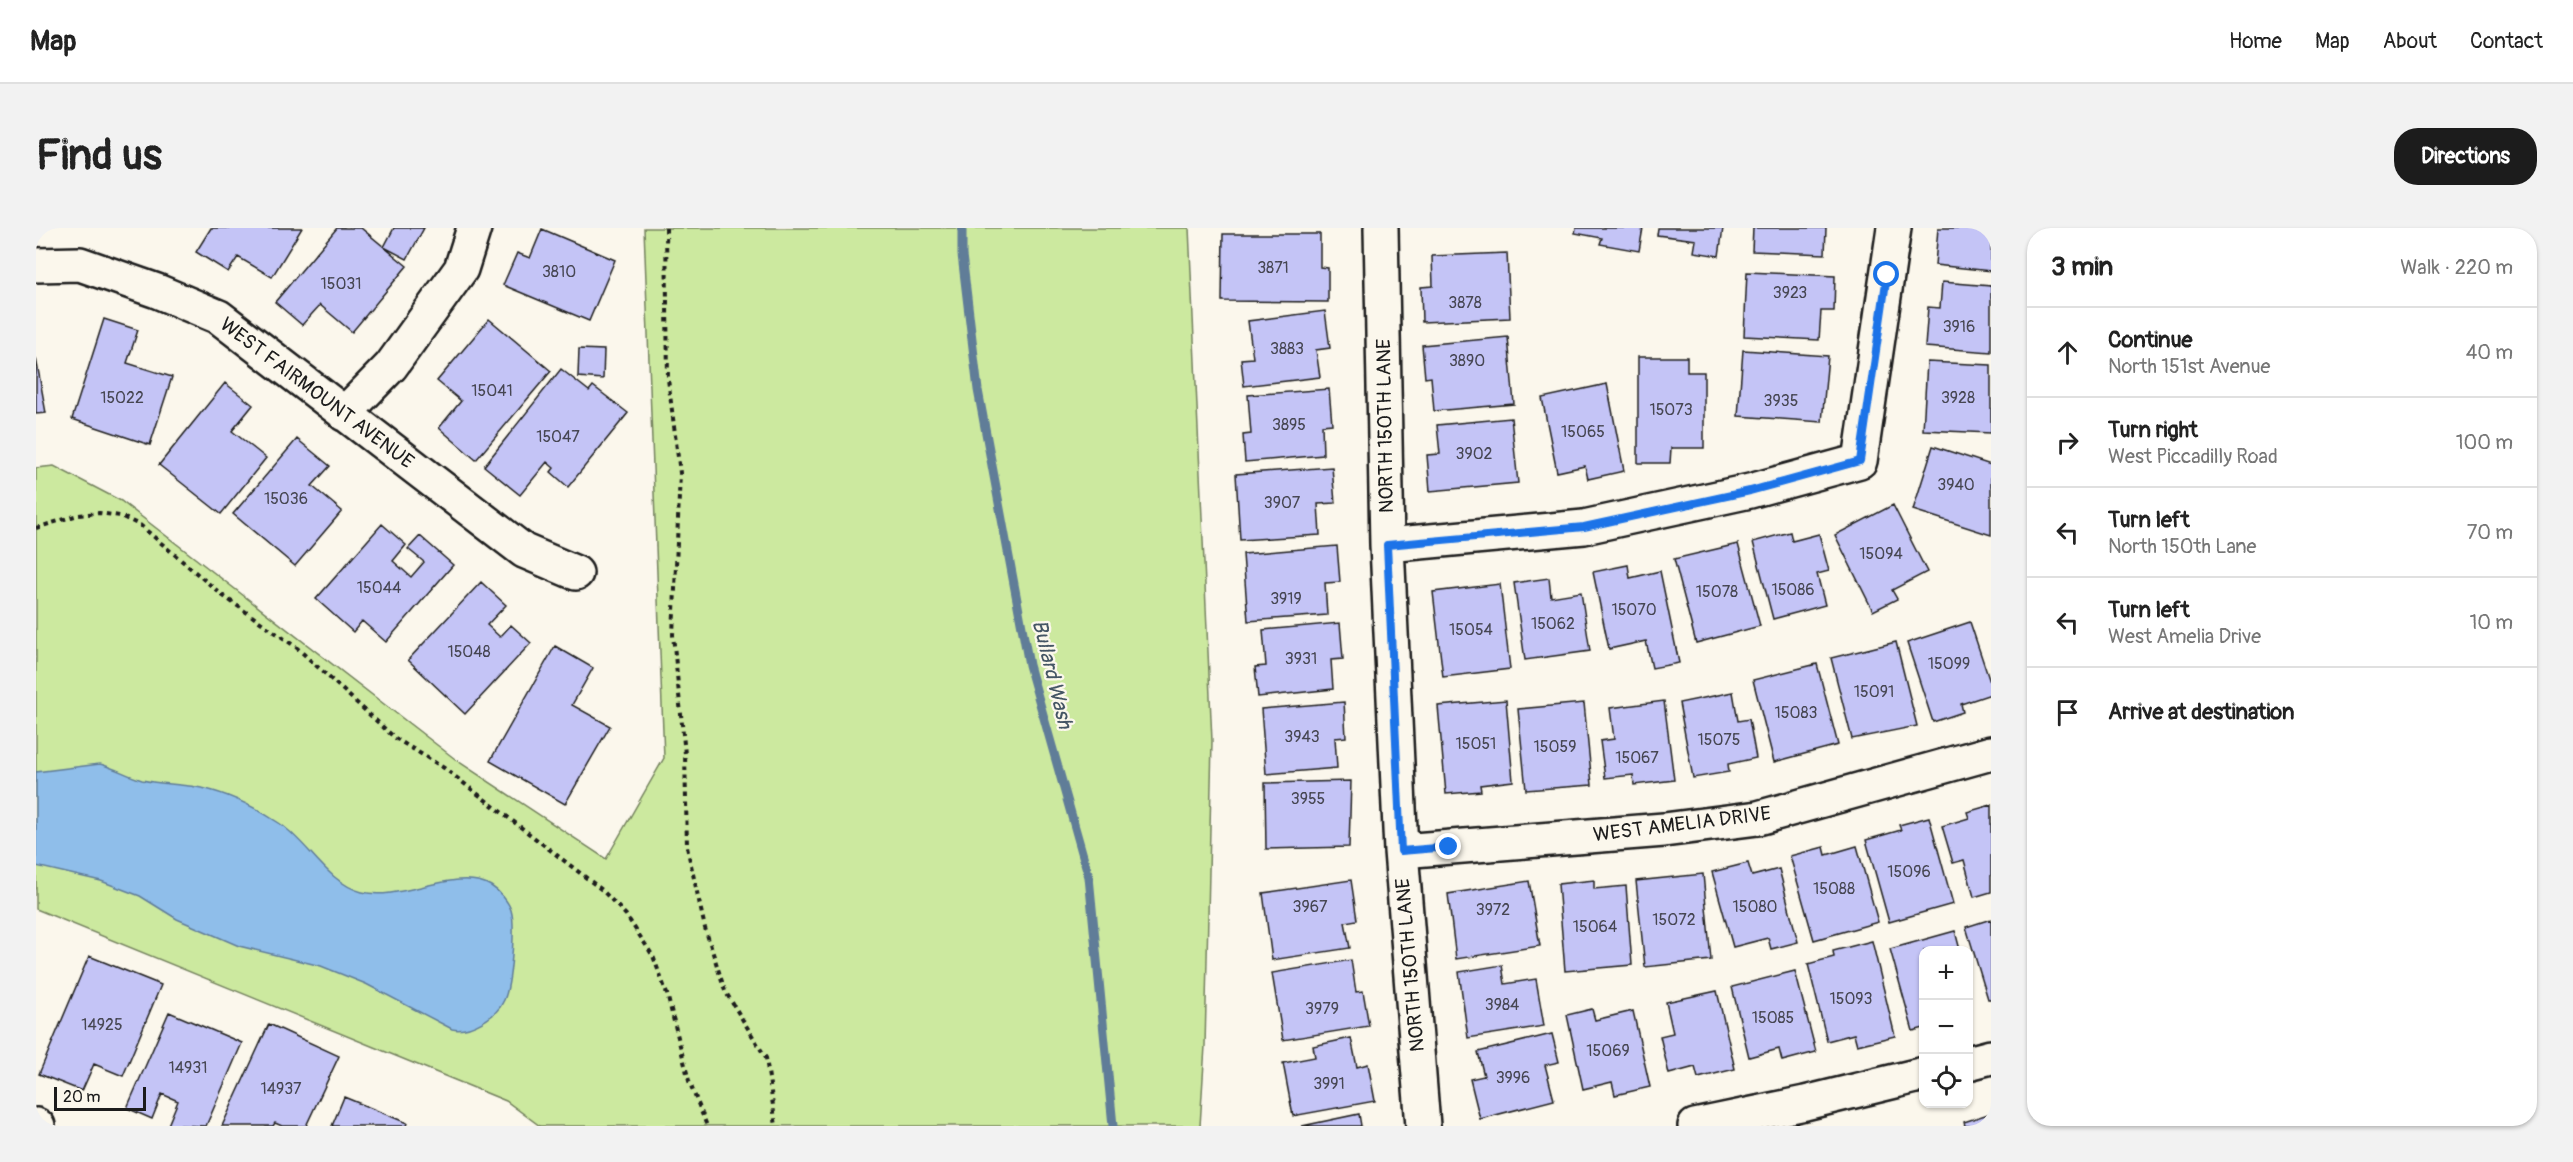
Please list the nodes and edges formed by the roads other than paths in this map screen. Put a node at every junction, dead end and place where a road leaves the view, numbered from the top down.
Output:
1 (474, 228) edge
2 (1380, 228) edge
3 (1894, 228) edge
4 (36, 265) edge
5 (344, 414) junction
6 (1387, 545) junction
7 (576, 573) dead end
8 (1991, 753) edge
9 (1401, 851) junction
10 (1991, 1057) edge
11 (1973, 1062) edge
12 (1919, 1075) edge
13 (1423, 1126) edge
14 (1695, 1126) edge

1 - 5 street
2 - 6 street, NORTH 150TH LANE
3 - 6 street
4 - 5 street, WEST FAIRMOUNT AVENUE
5 - 7 street, WEST FAIRMOUNT AVENUE
6 - 9 street, NORTH 150TH LANE
8 - 9 street, WEST AMELIA DRIVE
9 - 13 street, NORTH 150TH LANE
10 - 11 street
12 - 14 street

